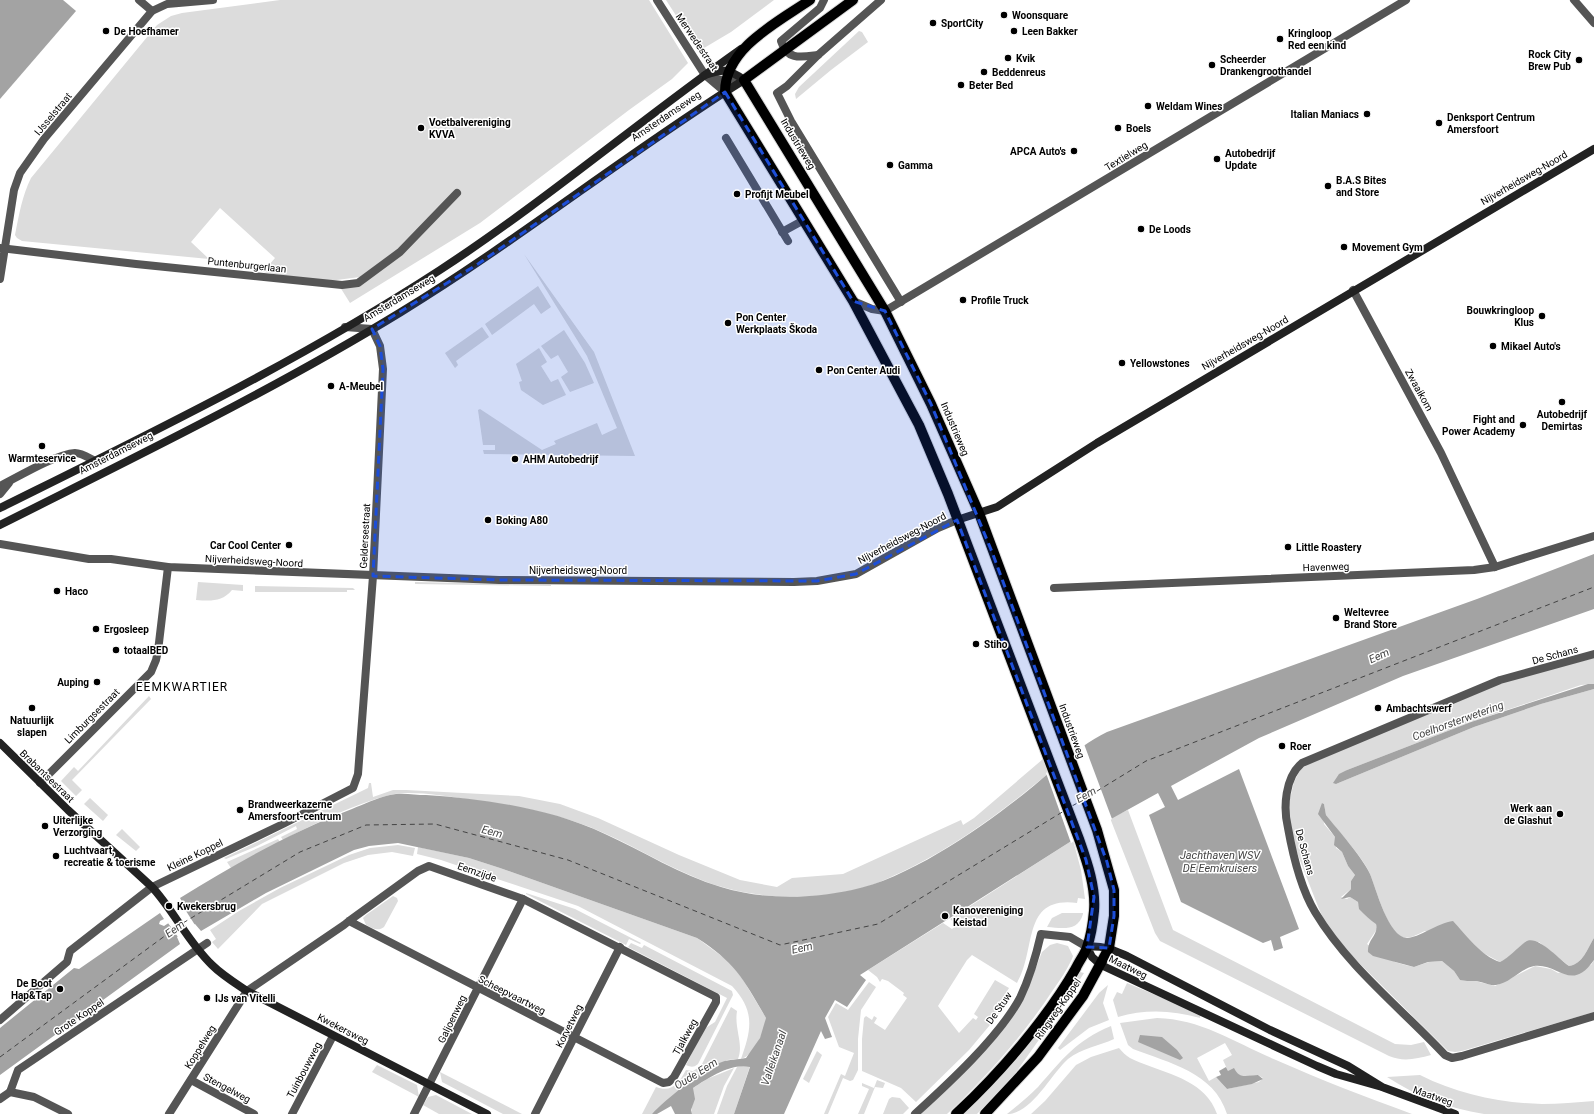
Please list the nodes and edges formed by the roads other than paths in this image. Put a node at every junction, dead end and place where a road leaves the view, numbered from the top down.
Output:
1 (139, 0) edge
2 (213, 0) edge
3 (657, 0) edge
4 (810, 0) edge
5 (824, 0) edge
6 (853, 0) edge
7 (880, 0) edge
8 (1406, 0) edge
9 (1574, 0) edge
10 (152, 11) junction
11 (1594, 23) edge
12 (745, 47) junction
13 (786, 51) junction
14 (818, 55) junction
15 (729, 70) junction
16 (705, 75) junction
17 (744, 80) junction
18 (725, 81) junction
19 (725, 92) junction
20 (726, 138) dead end
21 (1594, 149) edge
22 (457, 193) dead end
23 (804, 220) junction
24 (782, 232) junction
25 (788, 241) dead end
26 (2, 248) edge
27 (0, 279) edge
28 (1353, 290) junction
29 (853, 301) junction
30 (901, 302) junction
31 (885, 311) junction
32 (345, 327) junction
33 (372, 328) junction
34 (95, 461) junction
35 (12, 480) junction
36 (0, 486) edge
37 (0, 494) edge
38 (0, 508) edge
39 (979, 513) junction
40 (957, 520) junction
41 (0, 525) edge
42 (1594, 536) edge
43 (0, 544) edge
44 (1495, 566) junction
45 (168, 567) junction
46 (373, 576) junction
47 (1054, 588) dead end
48 (1594, 654) edge
49 (0, 743) edge
50 (358, 774) joint
51 (40, 783) junction
52 (1097, 830) joint
53 (152, 887) junction
54 (523, 899) junction
55 (349, 921) junction
56 (207, 943) dead end
57 (620, 947) junction
58 (1087, 947) junction
59 (197, 948) junction
60 (1109, 948) junction
61 (1101, 965) junction
62 (478, 989) junction
63 (247, 991) junction
64 (716, 997) joint
65 (1594, 1016) edge
66 (0, 1020) edge
67 (333, 1036) junction
68 (574, 1038) junction
69 (190, 1080) junction
70 (431, 1084) junction
71 (666, 1084) joint
72 (1382, 1087) junction
73 (10, 1092) junction
74 (0, 1099) edge
75 (68, 1114) edge
76 (170, 1114) edge
77 (254, 1114) edge
78 (292, 1114) edge
79 (414, 1114) edge
80 (487, 1114) edge
81 (535, 1114) edge
82 (915, 1114) edge
83 (956, 1114) edge
84 (985, 1114) edge
85 (1455, 1114) edge

1 - 10 street
2 - 10 street
3 - 16 street, Merwedestraat
4 - 12 main road, Amsterdamseweg
5 - 13 street
6 - 13 main road, Amsterdamseweg
7 - 14 street
8 - 30 street, Textielweg
9 - 11 street
10 - 26 street, IJsselstraat
12 - 15 main road
12 - 16 main road, Amsterdamseweg
13 - 14 street
13 - 17 main road, Amsterdamseweg
14 - 30 street, Industrieweg
15 - 16 main road
15 - 17 main road, Industrieweg
15 - 18 main road
16 - 18 street
16 - 19 street, Merwedestraat
16 - 32 main road, Amsterdamseweg
17 - 18 street
17 - 19 main road, Amsterdamseweg
17 - 31 main road, Industrieweg
18 - 19 main road
19 - 23 main road
19 - 33 main road, Amsterdamseweg
20 - 24 street
21 - 28 main road, Nijverheidsweg-Noord
22 - 26 street, Puntenburgerlaan
23 - 24 street
23 - 29 main road
24 - 25 street
26 - 27 street, IJsselstraat
28 - 39 main road, Nijverheidsweg-Noord
28 - 44 street, Zwaaikom
29 - 31 street
29 - 40 main road
30 - 31 street, Textielweg
31 - 39 main road, Industrieweg
32 - 33 street
32 - 34 main road, Amsterdamseweg
33 - 41 main road, Amsterdamseweg
33 - 46 street, Geldersestraat
34 - 35 street, Amsterdamseweg
34 - 38 main road, Amsterdamseweg
35 - 36 street, Amsterdamseweg
35 - 37 street, Amsterdamseweg
39 - 40 main road, Nijverheidsweg-Noord
39 - 52 main road, Industrieweg
40 - 46 street, Nijverheidsweg-Noord
40 - 58 main road, Ringweg-Koppel
42 - 44 street, Havenweg
43 - 45 street, Nijverheidsweg-Noord
44 - 47 street, Havenweg
45 - 46 street, Nijverheidsweg-Noord
45 - 51 street, Limburgsestraat
46 - 50 street, Geldersestraat
48 - 65 street, De Schans
49 - 51 main road, Brabantsestraat
50 - 53 street, Kleine Koppel
51 - 53 main road, Brabantsestraat
52 - 60 main road, Ringweg-Koppel
53 - 59 main road, Kwekersweg
53 - 66 street, Kleine Koppel
54 - 55 street, Eemzijde
54 - 57 street, Eemzijde
54 - 62 street, Galjoenweg
55 - 62 street, Scheepvaartweg
55 - 63 street, Eemzijde
56 - 59 street
57 - 64 street, Eemzijde
57 - 68 street, Korvetweg
58 - 60 main road, Maatweg
58 - 61 main road, Maatweg
58 - 82 street, De Stuw
58 - 83 main road, Ringweg-Koppel
59 - 63 main road, Kwekersweg
59 - 73 street, Grote Koppel
60 - 61 main road, Ringweg-Koppel
60 - 72 main road, Maatweg
61 - 72 main road, Maatweg
61 - 84 main road, Ringweg-Koppel
62 - 68 street, Scheepvaartweg
62 - 70 street, Galjoenweg
63 - 67 main road, Kwekersweg
63 - 69 street, Koppelweg
64 - 71 street, Tjalkweg
67 - 70 main road, Kwekersweg
67 - 78 street, Tuinbouwweg
68 - 71 street, Scheepvaartweg
68 - 81 street, Korvetweg
69 - 76 street, Koppelweg
69 - 77 street, Stengelweg
70 - 79 street, Galjoenweg
70 - 80 main road, Kwekersweg
72 - 85 main road, Maatweg
73 - 74 street
73 - 75 street

